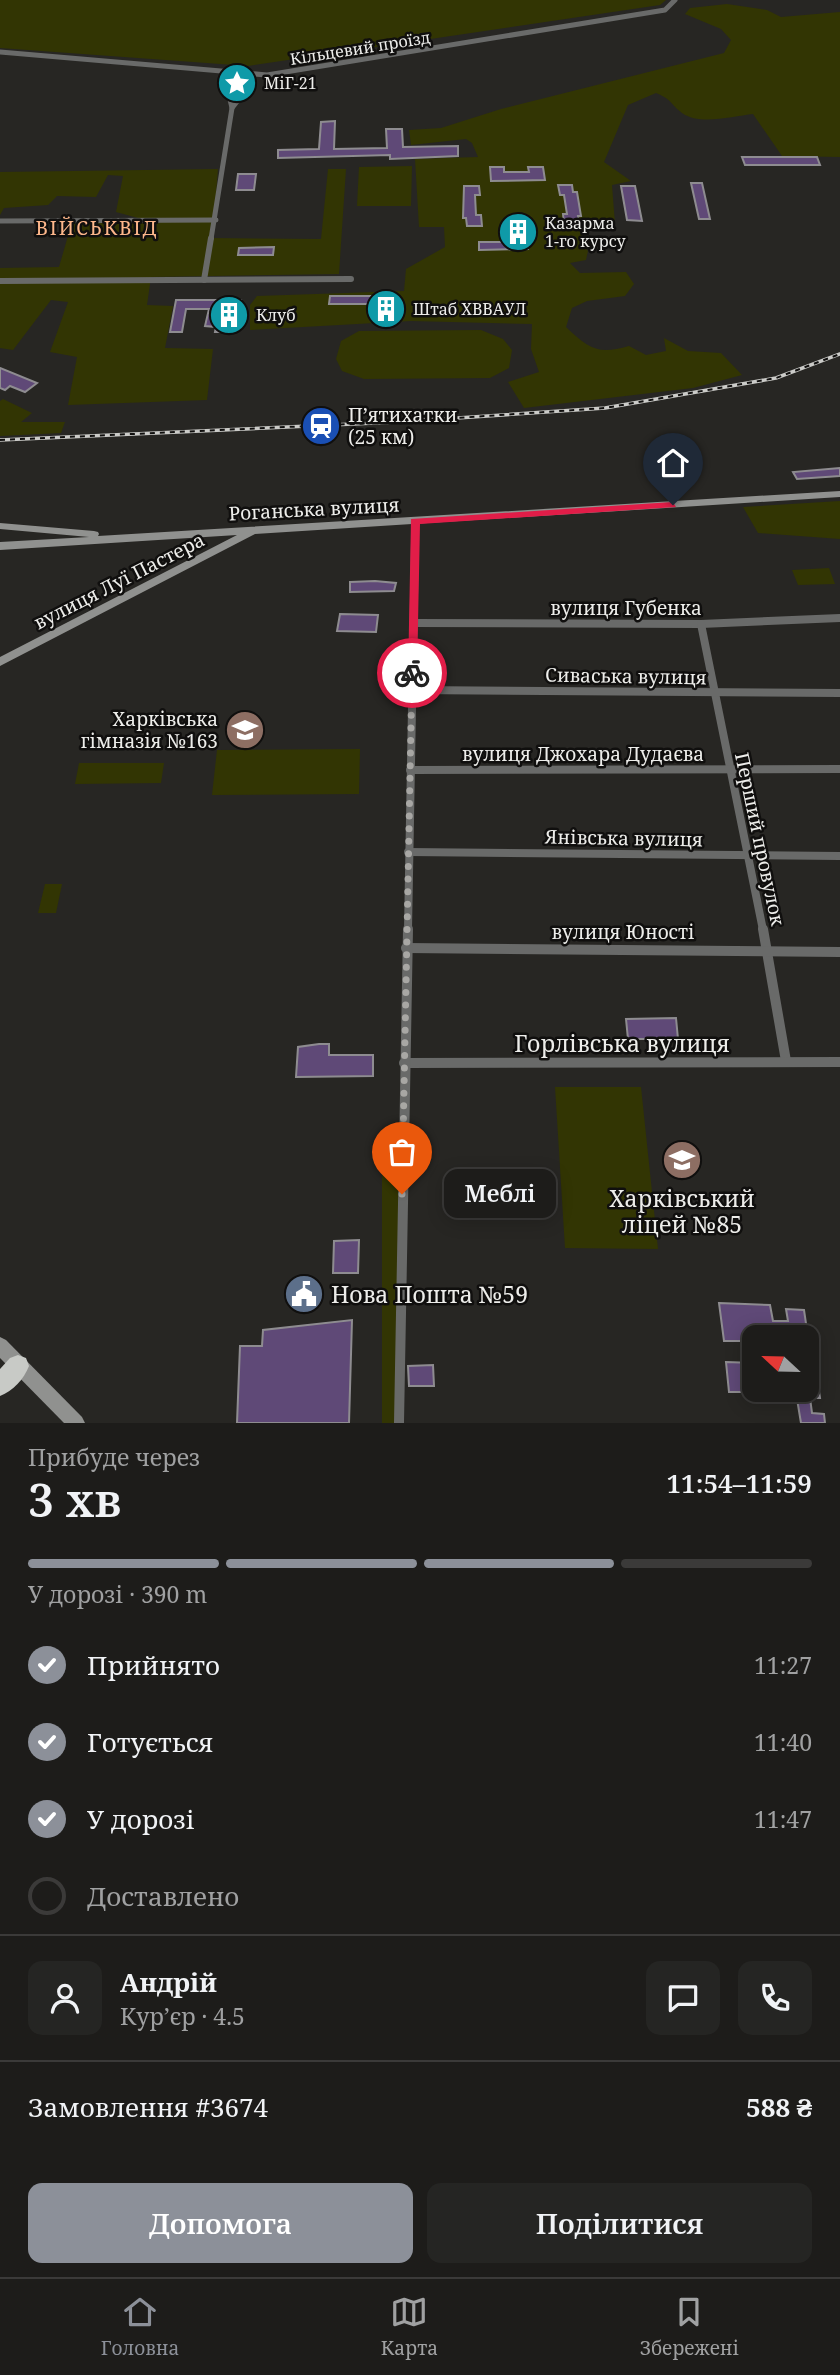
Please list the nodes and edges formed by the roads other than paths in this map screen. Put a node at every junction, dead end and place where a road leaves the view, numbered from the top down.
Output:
1 (675, 0) edge
2 (0, 52) edge
3 (230, 74) junction
4 (246, 76) junction
5 (232, 108) junction
6 (216, 220) junction
7 (0, 221) edge
8 (351, 279) dead end
9 (204, 280) junction
10 (0, 281) edge
11 (840, 494) edge
12 (415, 521) junction
13 (0, 526) edge
14 (254, 530) junction
15 (122, 538) junction
16 (0, 545) edge
17 (840, 618) edge
18 (413, 623) junction
19 (701, 624) junction
20 (0, 662) edge
21 (411, 690) junction
22 (714, 693) junction
23 (840, 693) edge
24 (729, 769) junction
25 (840, 769) edge
26 (410, 770) junction
27 (408, 852) junction
28 (840, 856) edge
29 (750, 857) junction
30 (406, 948) junction
31 (766, 950) junction
32 (840, 952) edge
33 (786, 1061) junction
34 (840, 1062) edge
35 (404, 1063) junction
36 (0, 1346) edge
37 (18, 1366) junction
38 (0, 1385) edge
39 (76, 1423) edge
40 (399, 1423) edge

1 - 4 street, Кільцевий проїзд
2 - 3 street, Кільцевий проїзд
3 - 4 street, Кільцевий проїзд
3 - 5 street
4 - 5 street
5 - 6 street
6 - 7 street
6 - 9 street
8 - 9 street
9 - 10 street
11 - 12 main road, Роганська вулиця
12 - 14 main road, Роганська вулиця
12 - 18 street
13 - 15 main road
14 - 15 main road, Роганська вулиця
14 - 20 main road, вулиця Луї Пастера
15 - 16 main road, Роганська вулиця
17 - 19 street, вулиця Губенка
18 - 19 street, вулиця Губенка
18 - 21 street
19 - 22 street, Перший провулок
21 - 22 street, Сиваська вулиця
21 - 26 street
22 - 23 street, Сиваська вулиця
22 - 24 street, Перший провулок
24 - 25 street, вулиця Джохара Дудаєва
24 - 26 street, вулиця Джохара Дудаєва
24 - 29 street, Перший провулок
26 - 27 street
27 - 29 street, Янівська вулиця
27 - 30 street
28 - 29 street, Янівська вулиця
29 - 31 street, Перший провулок
30 - 31 street, вулиця Юності
30 - 35 street
31 - 32 street, вулиця Юності
31 - 33 street, Перший провулок
33 - 34 street, Горлівська вулиця
33 - 35 street, Горлівська вулиця
35 - 40 street
36 - 37 main road
37 - 38 highway
37 - 39 main road

